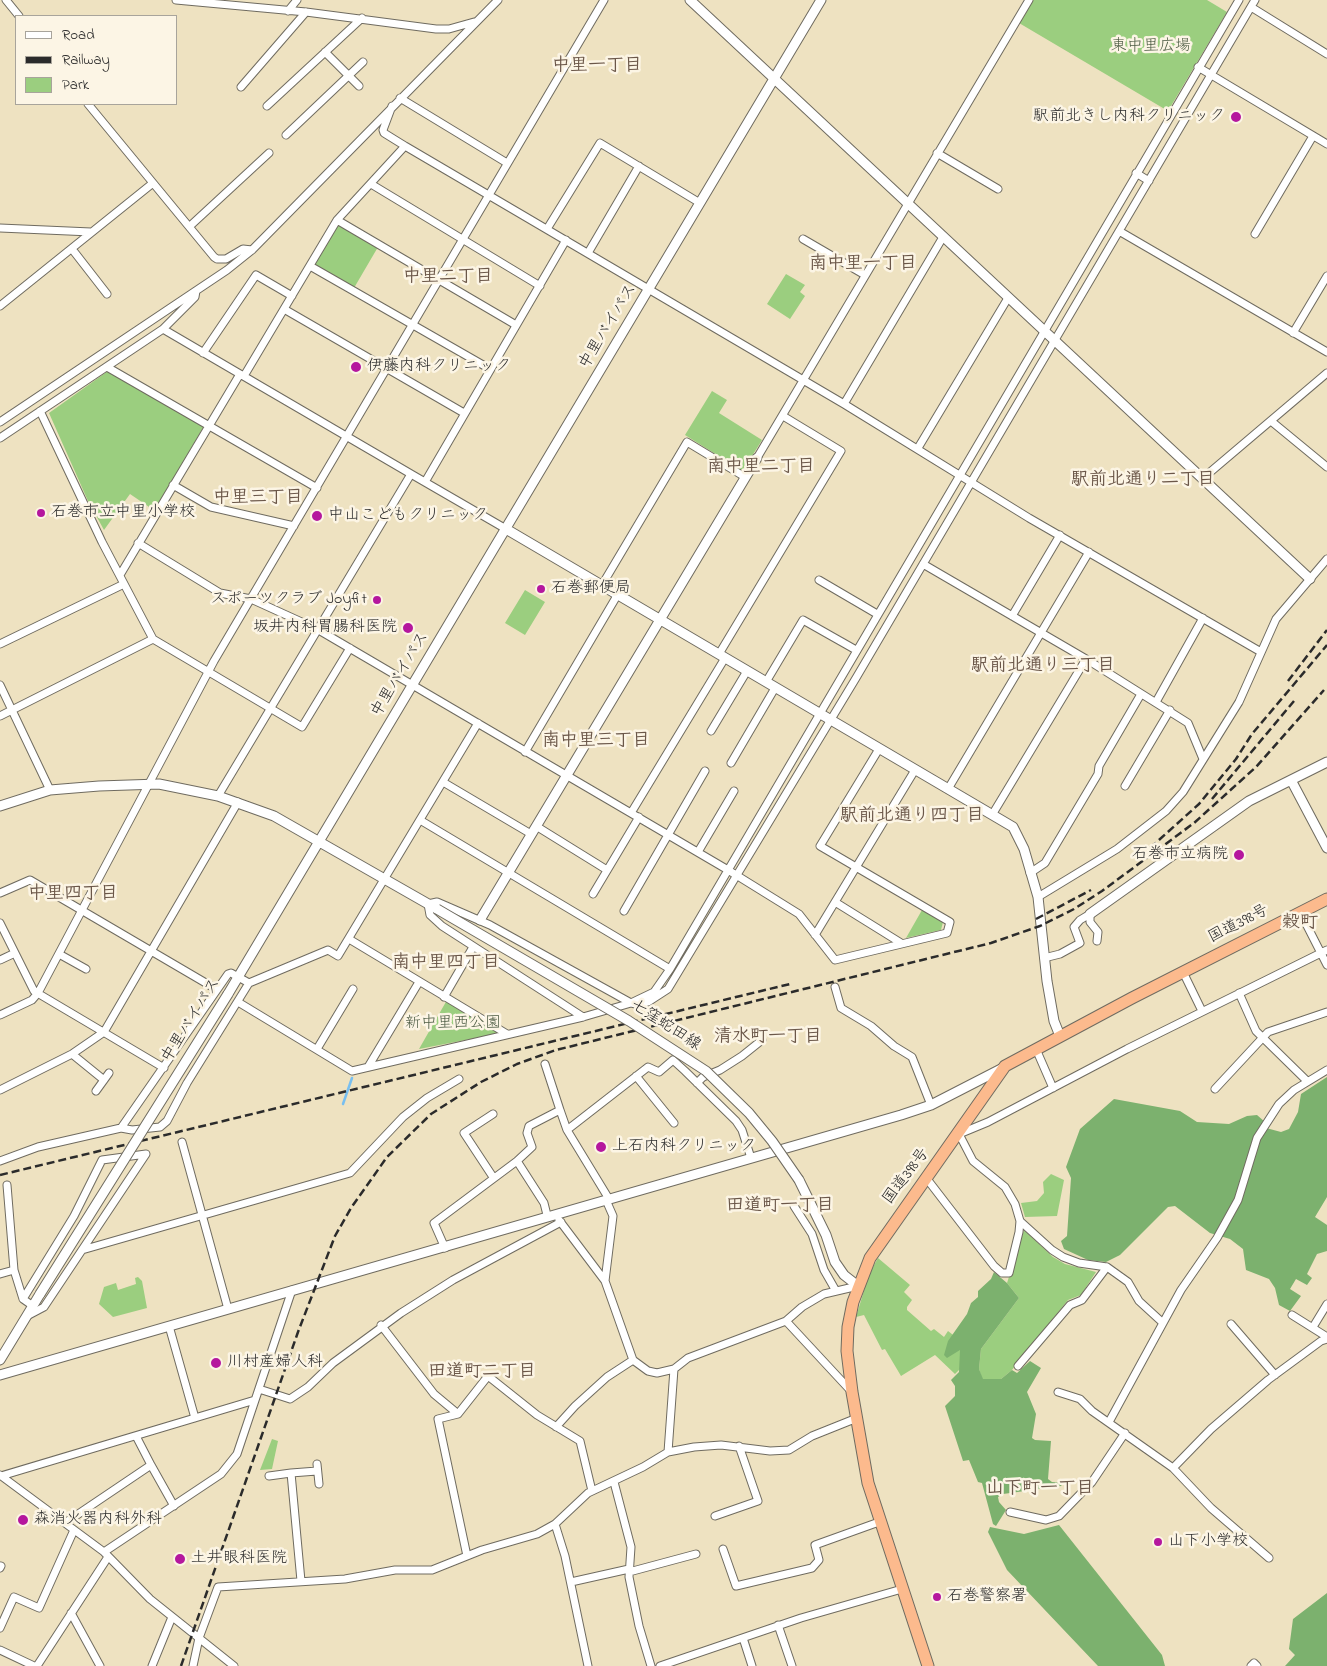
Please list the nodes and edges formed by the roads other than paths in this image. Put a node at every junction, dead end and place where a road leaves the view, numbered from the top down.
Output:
1 (6, 0) edge
2 (176, 0) edge
3 (297, 0) edge
4 (498, 0) edge
5 (604, 0) edge
6 (690, 0) edge
7 (821, 0) edge
8 (1029, 0) edge
9 (1239, 0) edge
10 (1255, 0) edge
11 (1251, 7) junction
12 (288, 11) junction
13 (306, 12) junction
14 (17, 15) edge
15 (362, 18) junction
16 (477, 21) junction
17 (325, 52) junction
18 (1327, 54) edge
19 (363, 62) dead end
20 (1198, 67) junction
21 (1211, 75) junction
22 (349, 76) junction
23 (774, 79) junction
24 (358, 86) dead end
25 (241, 87) dead end
26 (400, 98) junction
27 (89, 105) edge
28 (267, 106) dead end
29 (392, 106) junction
30 (286, 136) dead end
31 (1313, 136) junction
32 (1327, 144) edge
33 (405, 146) junction
34 (269, 153) dead end
35 (936, 153) junction
36 (507, 162) junction
37 (639, 166) junction
38 (1136, 173) junction
39 (1149, 181) junction
40 (153, 183) junction
41 (371, 184) junction
42 (998, 189) dead end
43 (488, 195) junction
44 (700, 203) junction
45 (907, 203) junction
46 (337, 220) junction
47 (190, 226) junction
48 (0, 228) edge
49 (547, 229) junction
50 (1119, 231) junction
51 (91, 232) junction
52 (1255, 234) dead end
53 (943, 237) junction
54 (463, 239) junction
55 (803, 239) dead end
56 (566, 240) junction
57 (72, 249) junction
58 (252, 250) junction
59 (588, 253) junction
60 (310, 266) junction
61 (865, 275) junction
62 (1327, 276) edge
63 (439, 281) junction
64 (540, 286) junction
65 (649, 289) junction
66 (196, 290) junction
67 (108, 294) dead end
68 (292, 296) junction
69 (1008, 298) junction
70 (0, 306) edge
71 (284, 309) junction
72 (413, 324) junction
73 (516, 326) junction
74 (163, 329) junction
75 (1043, 330) junction
76 (1293, 333) junction
77 (1054, 341) junction
78 (1327, 352) edge
79 (204, 353) junction
80 (107, 367) junction
81 (387, 369) junction
82 (490, 369) junction
83 (1327, 373) edge
84 (242, 375) junction
85 (802, 379) junction
86 (844, 404) junction
87 (40, 411) junction
88 (464, 413) junction
89 (783, 416) junction
90 (1271, 421) junction
91 (0, 422) edge
92 (208, 426) junction
93 (348, 437) junction
94 (0, 438) edge
95 (918, 448) junction
96 (757, 458) joint
97 (1327, 467) edge
98 (411, 474) junction
99 (960, 474) junction
100 (745, 478) junction
101 (1202, 479) junction
102 (425, 482) junction
103 (972, 482) junction
104 (173, 485) junction
105 (317, 488) junction
106 (294, 526) junction
107 (506, 529) junction
108 (1060, 534) junction
109 (138, 543) junction
110 (1089, 552) junction
111 (1327, 558) edge
112 (923, 564) junction
113 (120, 575) junction
114 (1310, 579) junction
115 (819, 580) dead end
116 (124, 584) junction
117 (602, 585) junction
118 (618, 594) junction
119 (251, 598) junction
120 (877, 614) junction
121 (1012, 616) junction
122 (1203, 618) junction
123 (660, 620) junction
124 (317, 629) junction
125 (1041, 633) junction
126 (153, 639) junction
127 (0, 644) edge
128 (350, 648) junction
129 (856, 650) junction
130 (1261, 652) junction
131 (722, 656) junction
132 (1086, 659) junction
133 (747, 671) junction
134 (208, 672) junction
135 (766, 682) junction
136 (0, 685) edge
137 (413, 685) junction
138 (775, 688) junction
139 (1141, 694) junction
140 (1156, 702) junction
141 (270, 709) junction
142 (12, 710) junction
143 (1170, 710) junction
144 (820, 714) junction
145 (0, 716) edge
146 (830, 720) junction
147 (478, 723) junction
148 (711, 731) dead end
149 (879, 748) junction
150 (525, 752) junction
151 (1203, 759) junction
152 (1327, 762) edge
153 (732, 763) dead end
154 (915, 770) junction
155 (705, 771) dead end
156 (567, 775) junction
157 (1291, 780) junction
158 (443, 782) junction
159 (149, 784) junction
160 (1125, 786) dead end
161 (948, 789) junction
162 (50, 790) junction
163 (734, 791) dead end
164 (218, 796) junction
165 (238, 802) junction
166 (0, 806) edge
167 (631, 813) junction
168 (992, 815) junction
169 (639, 817) junction
170 (420, 820) junction
171 (533, 830) junction
172 (669, 835) junction
173 (319, 842) junction
174 (1327, 848) edge
175 (698, 852) junction
176 (857, 867) junction
177 (607, 870) junction
178 (728, 870) junction
179 (508, 873) junction
180 (1030, 873) junction
181 (738, 875) junction
182 (385, 879) junction
183 (0, 893) edge
184 (593, 894) dead end
185 (1038, 897) junction
186 (1327, 899) edge
187 (835, 902) junction
188 (428, 904) junction
189 (82, 910) junction
190 (624, 912) dead end
191 (1300, 912) junction
192 (1090, 914) junction
193 (480, 920) junction
194 (0, 923) edge
195 (815, 935) junction
196 (349, 939) junction
197 (1098, 941) dead end
198 (902, 943) junction
199 (473, 947) junction
200 (151, 952) junction
201 (1324, 952) edge
202 (15, 953) junction
203 (59, 954) junction
204 (1044, 958) junction
205 (0, 960) edge
206 (1327, 965) edge
207 (86, 969) dead end
208 (670, 969) junction
209 (1183, 972) junction
210 (238, 977) junction
211 (419, 982) junction
212 (249, 984) junction
213 (835, 987) dead end
214 (216, 989) junction
215 (353, 989) dead end
216 (1239, 993) junction
217 (38, 994) junction
218 (444, 996) junction
219 (238, 1002) junction
220 (631, 1003) junction
221 (1202, 1011) junction
222 (1327, 1012) edge
223 (0, 1015) edge
224 (582, 1017) junction
225 (104, 1032) junction
226 (507, 1034) junction
227 (1060, 1036) junction
228 (1262, 1038) junction
229 (762, 1040) dead end
230 (317, 1049) junction
231 (1036, 1049) junction
232 (72, 1054) junction
233 (545, 1064) dead end
234 (1005, 1066) junction
235 (368, 1067) junction
236 (164, 1068) junction
237 (1327, 1070) edge
238 (110, 1074) dead end
239 (636, 1076) junction
240 (459, 1079) dead end
241 (104, 1080) junction
242 (1307, 1081) junction
243 (698, 1083) junction
244 (974, 1084) junction
245 (1053, 1088) junction
246 (1216, 1089) dead end
247 (0, 1090) edge
248 (96, 1091) dead end
249 (981, 1102) junction
250 (931, 1105) junction
251 (560, 1110) junction
252 (493, 1114) dead end
253 (674, 1123) dead end
254 (120, 1128) junction
255 (567, 1130) junction
256 (959, 1134) junction
257 (182, 1142) dead end
258 (751, 1158) junction
259 (0, 1161) edge
260 (517, 1161) junction
261 (492, 1178) junction
262 (927, 1179) junction
263 (7, 1185) dead end
264 (608, 1199) junction
265 (794, 1206) dead end
266 (551, 1214) junction
267 (202, 1215) junction
268 (1020, 1221) junction
269 (561, 1222) junction
270 (445, 1248) junction
271 (82, 1250) junction
272 (1107, 1267) junction
273 (14, 1270) junction
274 (0, 1274) edge
275 (605, 1281) junction
276 (858, 1286) junction
277 (292, 1290) junction
278 (836, 1290) junction
279 (23, 1299) junction
280 (1327, 1304) edge
281 (33, 1306) junction
282 (228, 1309) junction
283 (1292, 1315) dead end
284 (26, 1317) junction
285 (786, 1321) junction
286 (1163, 1324) junction
287 (1231, 1324) dead end
288 (169, 1326) junction
289 (381, 1326) junction
290 (1313, 1327) junction
291 (1327, 1338) edge
292 (0, 1360) edge
293 (633, 1360) junction
294 (1018, 1366) dead end
295 (674, 1369) junction
296 (0, 1375) edge
297 (1275, 1375) junction
298 (259, 1388) junction
299 (852, 1392) junction
300 (1058, 1392) dead end
301 (255, 1400) junction
302 (458, 1414) junction
303 (195, 1418) junction
304 (857, 1418) junction
305 (1109, 1422) junction
306 (556, 1427) junction
307 (1125, 1432) junction
308 (136, 1436) junction
309 (738, 1446) junction
310 (668, 1452) junction
311 (151, 1465) junction
312 (1173, 1468) junction
313 (291, 1473) junction
314 (0, 1476) edge
315 (269, 1476) dead end
316 (614, 1482) junction
317 (318, 1484) dead end
318 (592, 1491) junction
319 (174, 1506) junction
320 (1010, 1512) dead end
321 (715, 1516) dead end
322 (879, 1522) junction
323 (65, 1523) junction
324 (555, 1524) junction
325 (74, 1530) junction
326 (723, 1549) dead end
327 (696, 1554) dead end
328 (106, 1555) junction
329 (467, 1556) junction
330 (1269, 1558) dead end
331 (629, 1570) junction
332 (301, 1581) junction
333 (571, 1582) junction
334 (902, 1589) junction
335 (71, 1613) junction
336 (172, 1617) junction
337 (778, 1625) junction
338 (0, 1628) edge
339 (199, 1638) junction
340 (743, 1638) junction
341 (0, 1650) edge
342 (35, 1666) edge
343 (100, 1666) edge
344 (152, 1666) edge
345 (194, 1666) edge
346 (234, 1666) edge
347 (588, 1666) edge
348 (651, 1666) edge
349 (660, 1666) edge
350 (752, 1666) edge
351 (792, 1666) edge
352 (928, 1666) edge
353 (1251, 1666) edge
354 (1257, 1666) edge

1 - 14 street
2 - 12 street
3 - 12 street
4 - 16 street
5 - 36 street
6 - 23 street
7 - 23 street, 中里バイパス
8 - 35 street
9 - 20 street
10 - 11 street
11 - 18 street
11 - 21 street
12 - 13 street
13 - 15 street
13 - 25 street
15 - 16 street
15 - 17 street
16 - 26 street
17 - 22 street
17 - 28 street
19 - 22 street
20 - 21 street
20 - 38 street
21 - 31 street
21 - 39 street
22 - 24 street
22 - 30 street
23 - 44 street, 中里バイパス
23 - 45 street
26 - 29 street
26 - 36 street
27 - 40 street
29 - 33 street
29 - 58 street
31 - 32 street
31 - 52 street
33 - 41 street
33 - 43 street
34 - 47 street
35 - 42 street
35 - 45 street
36 - 43 street
37 - 44 street
37 - 49 street
37 - 59 street
38 - 39 street
38 - 75 street
39 - 50 street
40 - 47 street
40 - 51 street
41 - 46 street
41 - 54 street
43 - 49 street
43 - 54 street
44 - 65 street, 中里バイパス
45 - 53 street
45 - 61 street
46 - 60 street
46 - 63 street
47 - 58 street
48 - 51 street
49 - 56 street
50 - 76 street
50 - 77 street
51 - 57 street
53 - 69 street
53 - 86 street
54 - 63 street
54 - 64 street
55 - 61 street
56 - 59 street
56 - 64 street
57 - 67 street
57 - 70 street
58 - 66 street
59 - 65 street
60 - 68 street
60 - 72 street
61 - 85 street
62 - 76 street
63 - 72 street
63 - 73 street
64 - 73 street
65 - 85 street
65 - 107 street, 中里バイパス
66 - 74 street
66 - 91 street
68 - 71 street
68 - 79 street
69 - 75 street
69 - 95 street
71 - 81 street
71 - 84 street
72 - 81 street
72 - 82 street
73 - 82 street
74 - 79 street
74 - 80 street
75 - 77 street
75 - 99 street
76 - 78 street
77 - 101 street
77 - 103 street
79 - 84 street
80 - 87 street
80 - 92 street
81 - 88 street
81 - 93 street
82 - 88 street
83 - 90 street
84 - 92 street
84 - 93 street
85 - 86 street
85 - 89 street
86 - 95 street
87 - 94 street
87 - 113 street
88 - 102 street
89 - 96 street
89 - 131 street
90 - 97 street
90 - 101 street
92 - 104 street
92 - 105 street
93 - 98 street
93 - 105 street
95 - 99 street
96 - 100 street
98 - 102 street
98 - 124 street
99 - 103 street
99 - 120 street
100 - 117 street
100 - 123 street
101 - 114 street
102 - 107 street
103 - 108 street
103 - 112 street
104 - 106 street
104 - 109 street
105 - 106 street
106 - 119 street
107 - 117 street
107 - 137 street, 中里バイパス
108 - 110 street
108 - 121 street
109 - 113 street
109 - 119 street
110 - 122 street
110 - 125 street
111 - 114 street
112 - 121 street
112 - 146 street
113 - 116 street
114 - 130 street
115 - 120 street
116 - 126 street
116 - 127 street
117 - 118 street
118 - 123 street
118 - 150 street
119 - 124 street
119 - 134 street
120 - 129 street
121 - 125 street
122 - 130 street
122 - 140 street
123 - 131 street
123 - 156 street
124 - 128 street
124 - 141 street
125 - 132 street
125 - 161 street
126 - 134 street
126 - 142 street
128 - 137 street
128 - 141 street
129 - 135 street
129 - 144 street
130 - 151 street
131 - 133 street
131 - 167 street
132 - 139 street
132 - 168 street
133 - 135 street
133 - 148 street
134 - 141 street
134 - 159 street
135 - 138 street
136 - 142 street
137 - 147 street
137 - 173 street, 中里バイパス
138 - 144 street
138 - 153 street
139 - 140 street
139 - 180 street
140 - 143 street
141 - 164 street
142 - 145 street
142 - 162 street
143 - 151 street
143 - 160 street
144 - 146 street
144 - 178 street
146 - 149 street
146 - 181 street
147 - 150 street
147 - 158 street
149 - 154 street
149 - 176 street
150 - 156 street
151 - 185 street
152 - 157 street
154 - 161 street
154 - 176 street
155 - 172 street
156 - 167 street
156 - 171 street
157 - 174 street
157 - 192 street
158 - 170 street
158 - 171 street
159 - 162 street, 七窪蛇田線
159 - 164 street, 七窪蛇田線
159 - 189 street
161 - 168 street
162 - 166 street, 七窪蛇田線
163 - 175 street
164 - 165 street, 七窪蛇田線
165 - 173 street, 七窪蛇田線
165 - 200 street
167 - 169 street
168 - 180 street
169 - 172 street
169 - 177 street
170 - 179 street
170 - 182 street
171 - 177 street
171 - 179 street
172 - 175 street
172 - 190 street
173 - 182 street, 七窪蛇田線
173 - 210 street, 中里バイパス
175 - 178 street
176 - 187 street
176 - 198 street
177 - 184 street
178 - 181 street
178 - 208 street
179 - 193 street
179 - 208 street
180 - 185 street
181 - 195 street
181 - 220 street
182 - 188 street, 七窪蛇田線
182 - 196 street
183 - 189 street
185 - 204 street
186 - 191 highway, 国道398号
187 - 195 street
187 - 198 street
188 - 193 street
188 - 199 street
188 - 276 street, 七窪蛇田線, bridge
189 - 200 street
189 - 203 street
191 - 201 street
191 - 209 highway, 国道398号
192 - 197 street
192 - 204 street
193 - 220 street
194 - 202 street
195 - 198 street
196 - 211 street
196 - 212 street
199 - 218 street
199 - 224 street
200 - 214 street
200 - 225 street
201 - 206 street
201 - 216 street
202 - 205 street
202 - 217 street
203 - 207 street
203 - 217 street
204 - 227 street
208 - 220 street
209 - 221 street
209 - 227 highway, 国道398号
210 - 212 street
210 - 214 street
210 - 281 street, 中里バイパス, bridge
211 - 218 street
211 - 235 street
212 - 219 street
213 - 250 street
214 - 236 street
215 - 230 street
216 - 221 street
216 - 228 street
217 - 223 street
217 - 225 street
218 - 226 street
219 - 230 street
219 - 254 street
220 - 224 street
221 - 245 street
222 - 228 street
224 - 226 street
225 - 232 street
225 - 236 street
226 - 235 street
227 - 231 highway, 国道398号
228 - 242 street
228 - 246 street
229 - 243 street
230 - 235 street
231 - 234 highway, 国道398号
231 - 245 street
232 - 241 street
232 - 247 street
233 - 251 street
234 - 244 street
234 - 249 highway, 国道398号
236 - 254 street
237 - 242 street
238 - 241 street
239 - 243 street
239 - 253 street
239 - 255 street
240 - 267 street
241 - 248 street
242 - 286 street
243 - 258 street
244 - 249 street
244 - 250 street
245 - 256 street
249 - 256 highway, 国道398号
250 - 258 street
251 - 255 street
251 - 260 street
252 - 261 street
254 - 259 street
255 - 264 street
256 - 262 highway, 国道398号
256 - 268 street
257 - 267 street
258 - 264 street
260 - 261 street
260 - 266 street
261 - 270 street
262 - 268 street
262 - 276 highway, 国道398号
263 - 273 street
264 - 266 street
264 - 275 street
265 - 278 street
266 - 269 street
266 - 270 street
267 - 271 street
267 - 282 street
268 - 272 street
269 - 275 street
269 - 289 street
270 - 277 street
271 - 279 street
271 - 284 street
272 - 286 street
272 - 294 street
273 - 274 street
273 - 279 street
275 - 293 street
276 - 278 street
276 - 299 highway, 国道398号
277 - 282 street
277 - 298 street
278 - 285 street
279 - 281 street
280 - 290 street
281 - 284 street, 中里バイパス
282 - 288 street
283 - 290 street
284 - 292 street, 中里バイパス
285 - 295 street
285 - 299 street
286 - 305 street
287 - 297 street
288 - 296 street
288 - 303 street
289 - 298 street
289 - 302 street
290 - 291 street
291 - 297 street
293 - 295 street
293 - 306 street
295 - 310 street
297 - 312 street
298 - 301 street
299 - 304 highway, 国道398号
300 - 305 street
301 - 303 street
301 - 319 street
302 - 306 street
302 - 329 street
303 - 308 street
304 - 309 street
304 - 322 highway, 国道398号
305 - 307 street
306 - 318 street
307 - 312 street
307 - 320 street
308 - 311 street
308 - 314 street
309 - 310 street
309 - 321 street
310 - 316 street
311 - 319 street
311 - 323 street
312 - 330 street
313 - 315 street
313 - 317 street
313 - 332 street
314 - 323 street
316 - 318 street
316 - 331 street
318 - 324 street
319 - 328 street
322 - 326 street
322 - 334 highway, 国道398号
323 - 325 street
324 - 329 street
324 - 333 street
325 - 328 street
325 - 338 street
327 - 331 street
328 - 335 street
328 - 336 street
329 - 332 street
331 - 333 street
331 - 348 street
332 - 339 street
333 - 347 street
334 - 337 street
334 - 352 highway, 国道398号
335 - 342 street
335 - 343 street
336 - 339 street
336 - 344 street
337 - 340 street
337 - 351 street
339 - 345 street
339 - 346 street
340 - 349 street
340 - 350 street
341 - 342 street
353 - 354 street

